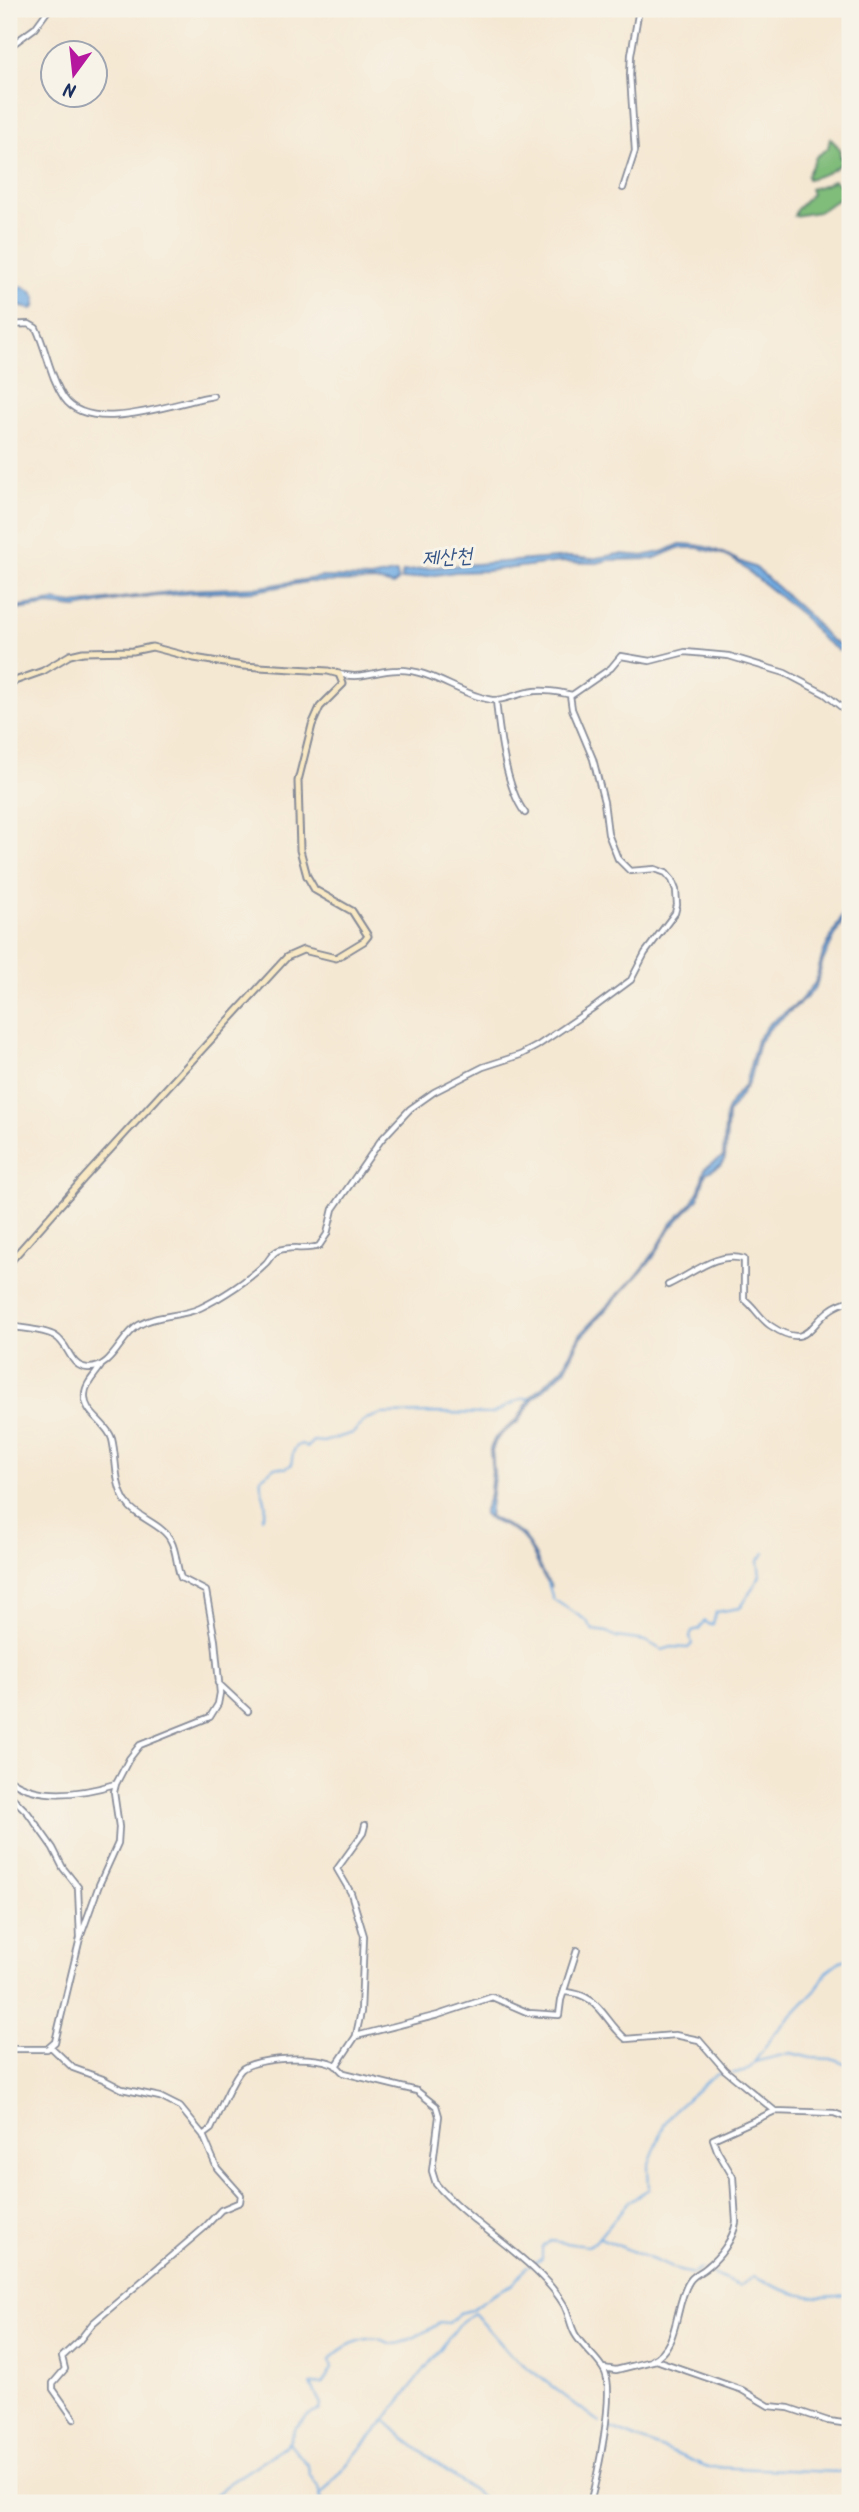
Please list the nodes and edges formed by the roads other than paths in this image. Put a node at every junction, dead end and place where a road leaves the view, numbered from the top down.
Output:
1 (49, 9) edge
2 (639, 9) edge
3 (9, 47) edge
4 (623, 188) dead end
5 (9, 325) edge
6 (214, 396) dead end
7 (339, 674) junction
8 (9, 683) edge
9 (570, 695) junction
10 (496, 700) junction
11 (850, 713) edge
12 (526, 813) dead end
13 (9, 1263) edge
14 (668, 1285) dead end
15 (850, 1301) edge
16 (9, 1326) edge
17 (102, 1365) junction
18 (217, 1682) junction
19 (248, 1711) dead end
20 (9, 1779) edge
21 (116, 1784) junction
22 (9, 1794) edge
23 (365, 1825) dead end
24 (80, 1938) junction
25 (577, 1950) dead end
26 (565, 1992) junction
27 (356, 2036) junction
28 (51, 2047) junction
29 (9, 2049) edge
30 (336, 2066) junction
31 (775, 2111) junction
32 (850, 2119) edge
33 (203, 2135) junction
34 (652, 2360) junction
35 (602, 2368) junction
36 (617, 2370) junction
37 (607, 2385) junction
38 (74, 2419) dead end
39 (850, 2424) edge
40 (590, 2503) edge

1 - 3 street
2 - 4 street
5 - 6 street
7 - 8 street
7 - 10 street
7 - 13 street
9 - 10 street
9 - 11 street
9 - 17 street
10 - 12 street
14 - 15 street
16 - 17 street
17 - 18 street
18 - 19 street
18 - 21 street
20 - 21 street
21 - 24 street
22 - 24 street
23 - 27 street
24 - 28 street
25 - 26 street
26 - 27 street
26 - 31 street
27 - 30 street
28 - 29 street
28 - 33 street
30 - 33 street
30 - 35 street
31 - 32 street
31 - 34 street
33 - 38 street
34 - 36 street
34 - 39 street
35 - 36 street
35 - 37 street
36 - 37 street
37 - 40 street

